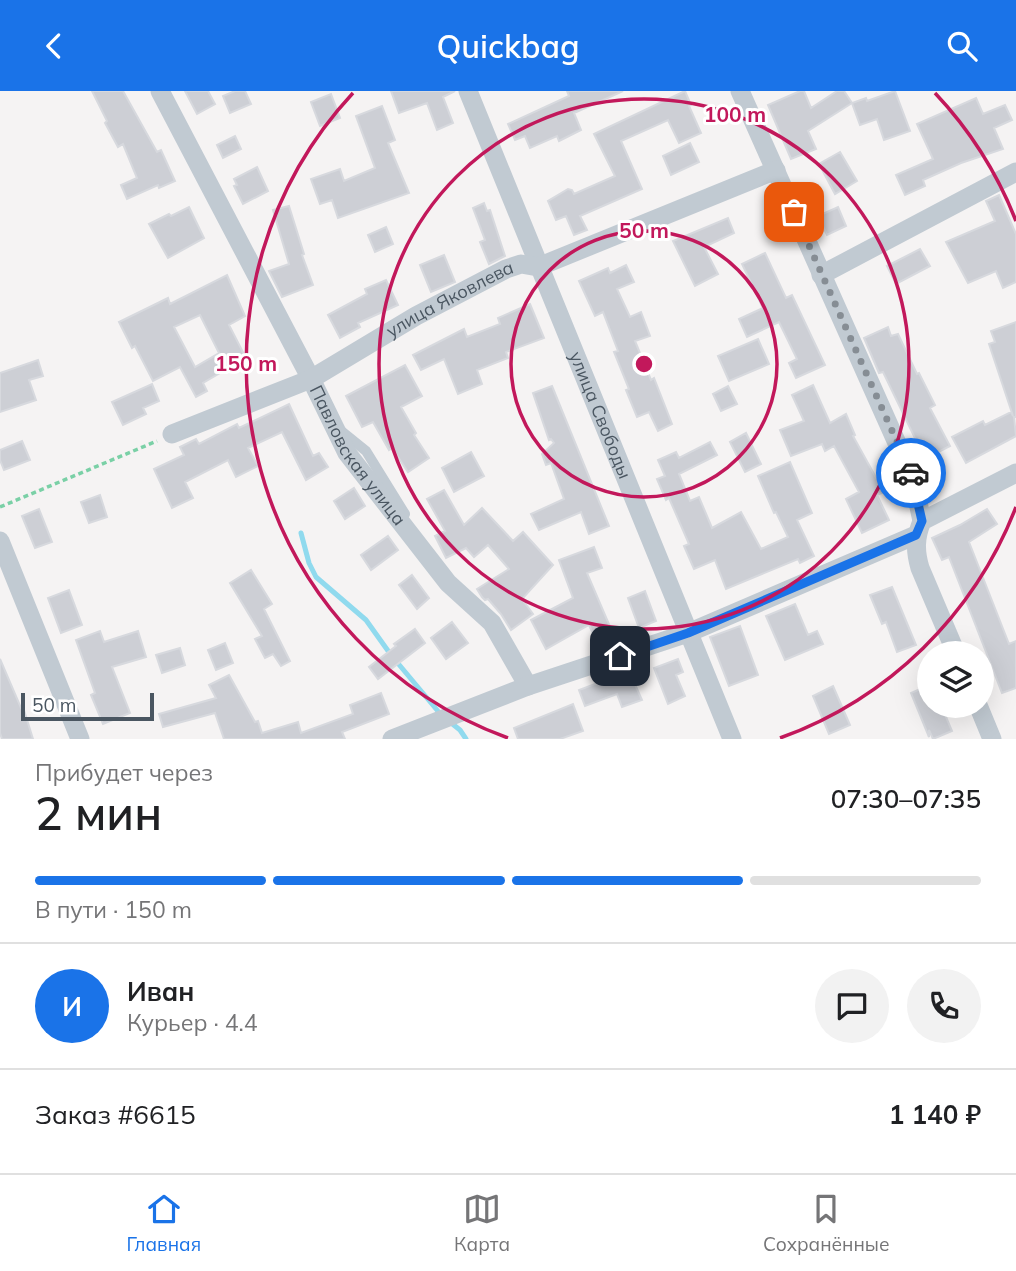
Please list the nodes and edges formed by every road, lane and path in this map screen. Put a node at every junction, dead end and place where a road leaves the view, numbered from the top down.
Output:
1 (160, 91) edge
2 (468, 91) edge
3 (740, 91) edge
4 (776, 170) junction
5 (1016, 172) edge
6 (538, 267) junction
7 (821, 275) junction
8 (311, 379) junction
9 (172, 434) joint
10 (1016, 473) edge
11 (0, 507) edge
12 (919, 528) junction
13 (0, 541) edge
14 (688, 633) junction
15 (951, 641) edge
16 (528, 686) junction
17 (983, 718) edge
18 (80, 739) edge
19 (392, 739) edge
20 (732, 739) edge
21 (992, 739) edge

1 - 8 street, Павловская улица
2 - 6 street, улица Свободы
3 - 4 street
4 - 6 street, улица Яковлева
4 - 7 street
5 - 7 street
6 - 8 street, улица Яковлева
6 - 14 street, улица Свободы
7 - 12 street
8 - 9 street, улица Яковлева
8 - 16 street, Павловская улица
9 - 11 path
10 - 12 street
12 - 14 street
12 - 15 street
13 - 18 street
14 - 16 street
14 - 20 street, улица Свободы
16 - 19 street
17 - 21 street

